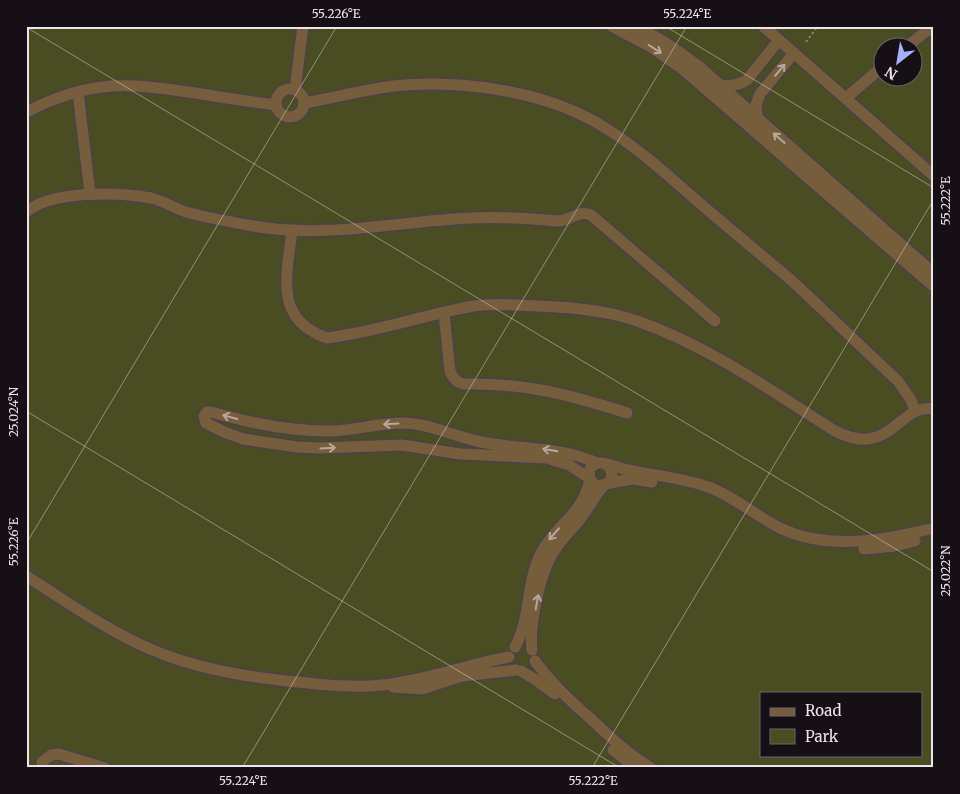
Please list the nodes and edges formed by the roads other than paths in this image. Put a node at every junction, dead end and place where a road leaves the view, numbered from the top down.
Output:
1 (304, 26) edge
2 (612, 26) edge
3 (637, 26) edge
4 (763, 26) edge
5 (933, 26) edge
6 (918, 38) edge
7 (779, 40) junction
8 (794, 53) junction
9 (872, 75) edge
10 (717, 84) junction
11 (294, 89) junction
12 (78, 92) junction
13 (846, 98) junction
14 (304, 104) junction
15 (276, 105) junction
16 (26, 112) edge
17 (758, 120) junction
18 (934, 176) edge
19 (90, 194) junction
20 (26, 212) edge
21 (292, 230) junction
22 (934, 274) edge
23 (934, 286) edge
24 (444, 313) junction
25 (715, 321) dead end
26 (934, 409) edge
27 (915, 411) junction
28 (627, 413) dead end
29 (602, 464) junction
30 (590, 479) junction
31 (606, 484) junction
32 (934, 528) edge
33 (934, 536) edge
34 (26, 576) edge
35 (515, 647) junction
36 (534, 656) junction
37 (509, 657) junction
38 (518, 670) junction
39 (437, 680) junction
40 (566, 701) junction
41 (42, 762) dead end
42 (105, 768) edge
43 (636, 768) edge
44 (651, 768) edge

1 - 11 street
2 -> 23 street
3 - 10 street
4 - 7 street
5 - 6 street
7 - 8 street
7 - 10 street
8 - 13 street
17 -> 8 street
9 - 13 street
10 - 17 street
11 - 14 street
11 - 15 street
12 - 15 street
12 - 16 street
12 - 19 street
13 - 18 street
14 - 15 street
14 - 27 street
22 -> 17 street
19 - 20 street
19 - 21 street
21 - 24 street
21 - 25 street
24 - 27 street
24 - 28 street
26 - 27 street
29 - 30 street
29 -> 30 street
29 - 31 street
29 - 32 street
30 - 31 street
30 -> 35 street
31 - 33 street
36 -> 31 street
34 - 39 street
35 - 36 street
35 - 37 street
36 - 38 street
36 - 40 street
37 - 38 street
37 - 39 street
38 - 39 street
38 - 40 street
40 - 43 street
40 - 44 street
41 - 42 street

